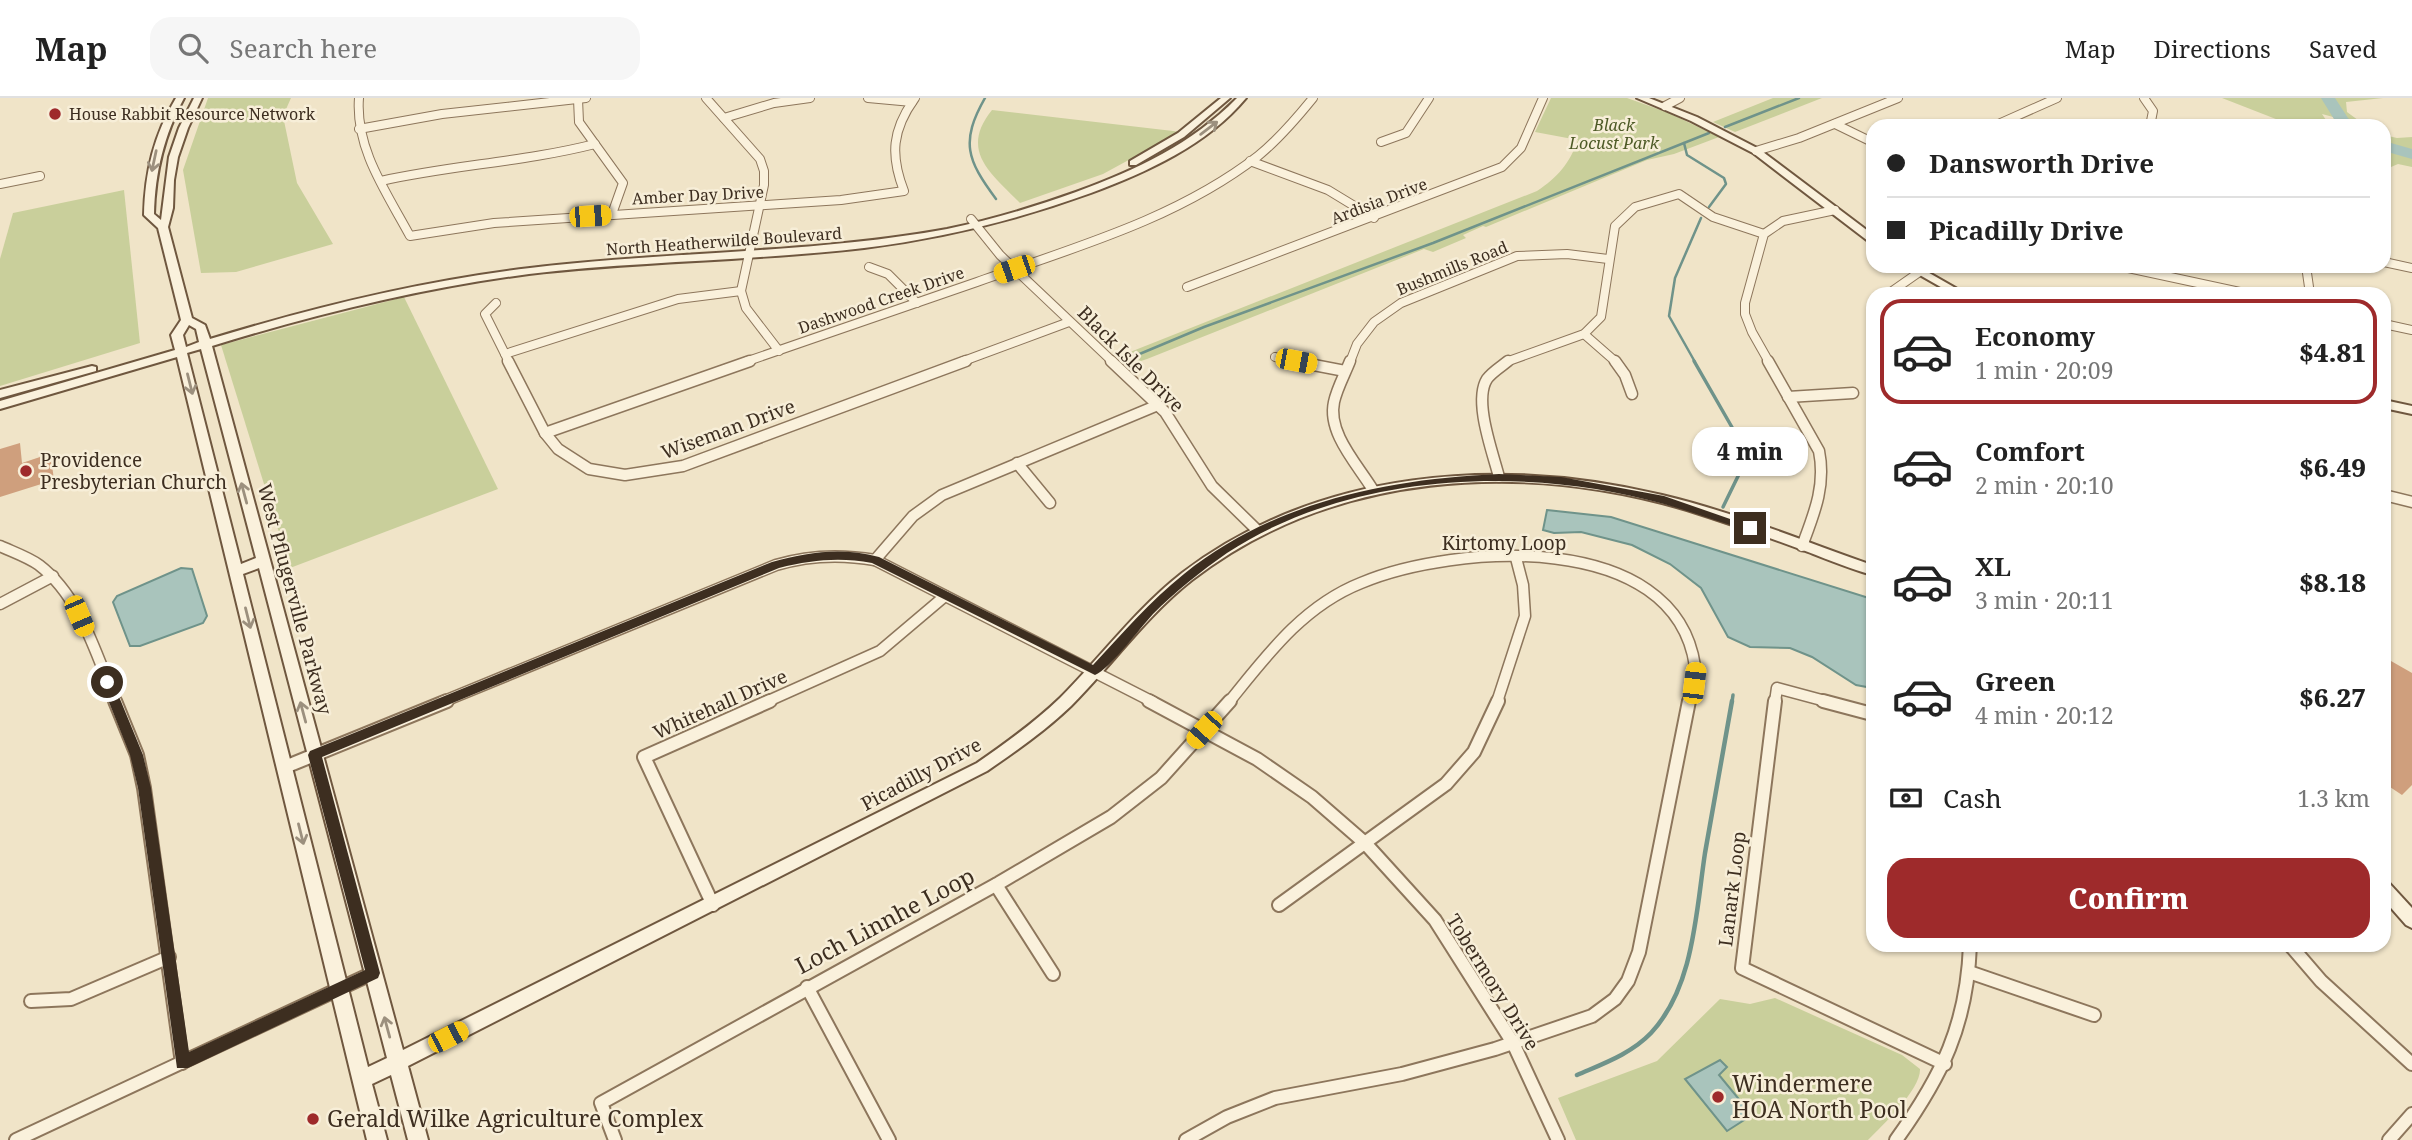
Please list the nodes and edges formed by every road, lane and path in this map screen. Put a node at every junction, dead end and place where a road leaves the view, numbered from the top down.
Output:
1 (180, 98) edge
2 (198, 98) edge
3 (359, 98) edge
4 (706, 98) edge
5 (810, 98) edge
6 (868, 98) edge
7 (1226, 98) edge
8 (1242, 98) edge
9 (1313, 98) edge
10 (1429, 98) edge
11 (1543, 98) edge
12 (1641, 98) edge
13 (1680, 98) edge
14 (1898, 98) edge
15 (2057, 98) edge
16 (2144, 98) edge
17 (582, 99) edge
18 (913, 100) edge
19 (1665, 106) junction
20 (724, 118) junction
21 (2010, 119) edge
22 (2151, 119) edge
23 (1835, 124) junction
24 (359, 129) junction
25 (1866, 139) edge
26 (1381, 142) dead end
27 (595, 144) junction
28 (1756, 151) junction
29 (1250, 161) junction
30 (40, 176) dead end
31 (382, 181) junction
32 (0, 184) edge
33 (759, 206) junction
34 (1835, 210) junction
35 (612, 214) junction
36 (1374, 218) junction
37 (973, 223) junction
38 (163, 227) junction
39 (1764, 234) junction
40 (1866, 234) edge
41 (751, 251) junction
42 (1608, 259) junction
43 (2391, 264) edge
44 (869, 267) dead end
45 (2412, 268) edge
46 (1014, 269) junction
47 (1910, 273) edge
48 (1922, 273) edge
49 (2152, 273) edge
50 (1187, 287) dead end
51 (1895, 287) edge
52 (1948, 287) edge
53 (2216, 287) edge
54 (741, 291) junction
55 (342, 296) junction
56 (496, 303) dead end
57 (917, 303) junction
58 (323, 310) junction
59 (187, 320) junction
60 (1069, 322) junction
61 (2391, 326) edge
62 (2412, 330) edge
63 (1584, 334) junction
64 (204, 340) junction
65 (180, 347) junction
66 (779, 351) junction
67 (505, 354) junction
68 (1275, 357) dead end
69 (1345, 371) junction
70 (1853, 393) dead end
71 (0, 394) edge
72 (1632, 394) dead end
73 (1788, 397) junction
74 (0, 405) edge
75 (1158, 405) junction
76 (2391, 406) edge
77 (2412, 410) edge
78 (545, 433) junction
79 (1017, 463) junction
80 (1499, 477) junction
81 (1373, 490) junction
82 (2391, 497) edge
83 (2412, 502) edge
84 (1050, 503) dead end
85 (1258, 531) junction
86 (0, 546) edge
87 (1802, 546) junction
88 (1516, 558) junction
89 (875, 560) junction
90 (263, 561) junction
91 (1866, 568) edge
92 (236, 571) junction
93 (53, 576) junction
94 (945, 596) junction
95 (0, 604) edge
96 (1095, 671) junction
97 (1866, 712) edge
98 (1204, 730) junction
99 (315, 755) junction
100 (285, 767) junction
101 (1365, 843) junction
102 (996, 885) junction
103 (2391, 897) edge
104 (713, 905) junction
105 (1279, 905) dead end
106 (2412, 920) edge
107 (1970, 952) edge
108 (2296, 952) edge
109 (169, 957) junction
110 (1969, 972) junction
111 (373, 973) junction
112 (1053, 974) dead end
113 (807, 987) junction
114 (339, 989) junction
115 (31, 1001) dead end
116 (2095, 1015) dead end
117 (1513, 1043) junction
118 (397, 1062) junction
119 (183, 1063) junction
120 (2412, 1064) edge
121 (1945, 1065) junction
122 (362, 1080) junction
123 (2412, 1114) edge
124 (16, 1140) edge
125 (377, 1140) edge
126 (418, 1140) edge
127 (615, 1140) edge
128 (889, 1140) edge
129 (1186, 1140) edge
130 (1558, 1140) edge
131 (1896, 1140) edge
132 (2389, 1140) edge

1 -> 38 main road
2 - 38 main road
3 - 24 street
4 - 20 street
5 - 20 street
6 - 18 street
7 - 37 main road, North Heatherwilde Boulevard
37 -> 8 main road, North Heatherwilde Boulevard
9 - 29 street, Dashwood Creek Drive
10 - 26 street
11 - 36 street, Ardisia Drive
12 - 19 main road
13 - 19 street
14 - 23 street
15 - 21 street
16 - 22 street
17 - 24 street
17 - 27 street
18 - 33 street, Amber Day Drive
19 - 28 main road
20 - 33 street
23 - 25 street
23 - 28 street
24 - 31 street
27 - 31 street
27 - 35 street
28 - 34 main road
29 - 36 street
29 - 46 street, Dashwood Creek Drive
30 - 32 street
31 - 35 street, Amber Day Drive
33 - 35 street, Amber Day Drive
33 - 41 street
34 - 39 street
34 - 40 main road
36 - 50 street, Ardisia Drive
37 - 41 main road, North Heatherwilde Boulevard
37 - 46 street, Black Isle Drive
38 - 59 main road
39 - 42 street
39 - 73 street
41 - 54 street
41 - 55 main road, North Heatherwilde Boulevard
41 - 58 main road, North Heatherwilde Boulevard
42 - 63 street
42 - 69 street, Bushmills Road
43 - 45 street
44 - 57 street
46 - 57 street, Dashwood Creek Drive
46 - 60 street, Black Isle Drive
47 - 51 street
48 - 52 main road
49 - 53 street
54 - 66 street
54 - 67 street
55 - 58 main road
55 - 64 main road, North Heatherwilde Boulevard
56 - 67 street, Wiseman Drive
57 - 66 street, Dashwood Creek Drive
58 - 64 main road, North Heatherwilde Boulevard
59 - 64 main road
59 - 65 main road
60 - 75 street, Black Isle Drive
60 - 78 street, Wiseman Drive
61 - 62 street
63 - 72 street
63 - 80 street
64 - 65 main road, North Heatherwilde Boulevard
90 -> 64 main road, West Pflugerville Parkway
65 - 71 main road
65 - 74 main road
65 -> 92 main road
66 - 78 street, Dashwood Creek Drive
67 - 78 street, Wiseman Drive
68 - 69 street
69 - 81 street, Bushmills Road
70 - 73 street
73 - 87 street
75 - 79 street
75 - 85 street, Black Isle Drive
76 - 77 main road
79 - 84 street
79 - 89 street
80 - 81 main road, Picadilly Drive
80 - 87 main road, Picadilly Drive
81 - 85 main road, Picadilly Drive
82 - 83 street
85 - 96 main road, Picadilly Drive
86 - 93 street
87 - 91 main road, Picadilly Drive
88 - 98 street, Kirtomy Loop
88 - 101 street
88 - 117 street, Kirtomy Loop
89 - 94 street, Tobermory Drive
89 - 99 street, Tobermory Drive
90 - 92 main road
99 -> 90 main road, West Pflugerville Parkway
92 -> 100 main road
93 - 95 street
93 - 109 street
94 - 96 street, Tobermory Drive
94 - 104 street, Whitehall Drive
96 - 98 street, Tobermory Drive
96 - 104 main road, Picadilly Drive
97 - 121 street, Lanark Loop
98 - 101 street, Tobermory Drive
98 - 102 street, Loch Linnhe Loop
99 - 100 street, Tobermory Drive
99 - 111 main road, West Pflugerville Parkway
100 -> 114 main road
101 - 105 street
101 - 117 street, Tobermory Drive
102 - 112 street
102 - 113 street, Loch Linnhe Loop
103 - 106 main road
104 - 118 main road, Picadilly Drive
107 - 110 street
108 - 120 street
109 - 115 street
109 - 119 street
110 - 116 street
110 - 121 street
111 - 114 street
118 -> 111 main road, West Pflugerville Parkway
113 - 127 street, Loch Linnhe Loop
113 - 128 street
114 - 119 street
114 - 122 main road
117 - 129 street, Kirtomy Loop
117 - 130 street, Tobermory Drive
118 - 122 main road, Picadilly Drive
118 - 126 main road, West Pflugerville Parkway
119 - 124 street
121 - 131 street
122 - 125 main road
123 - 132 street

